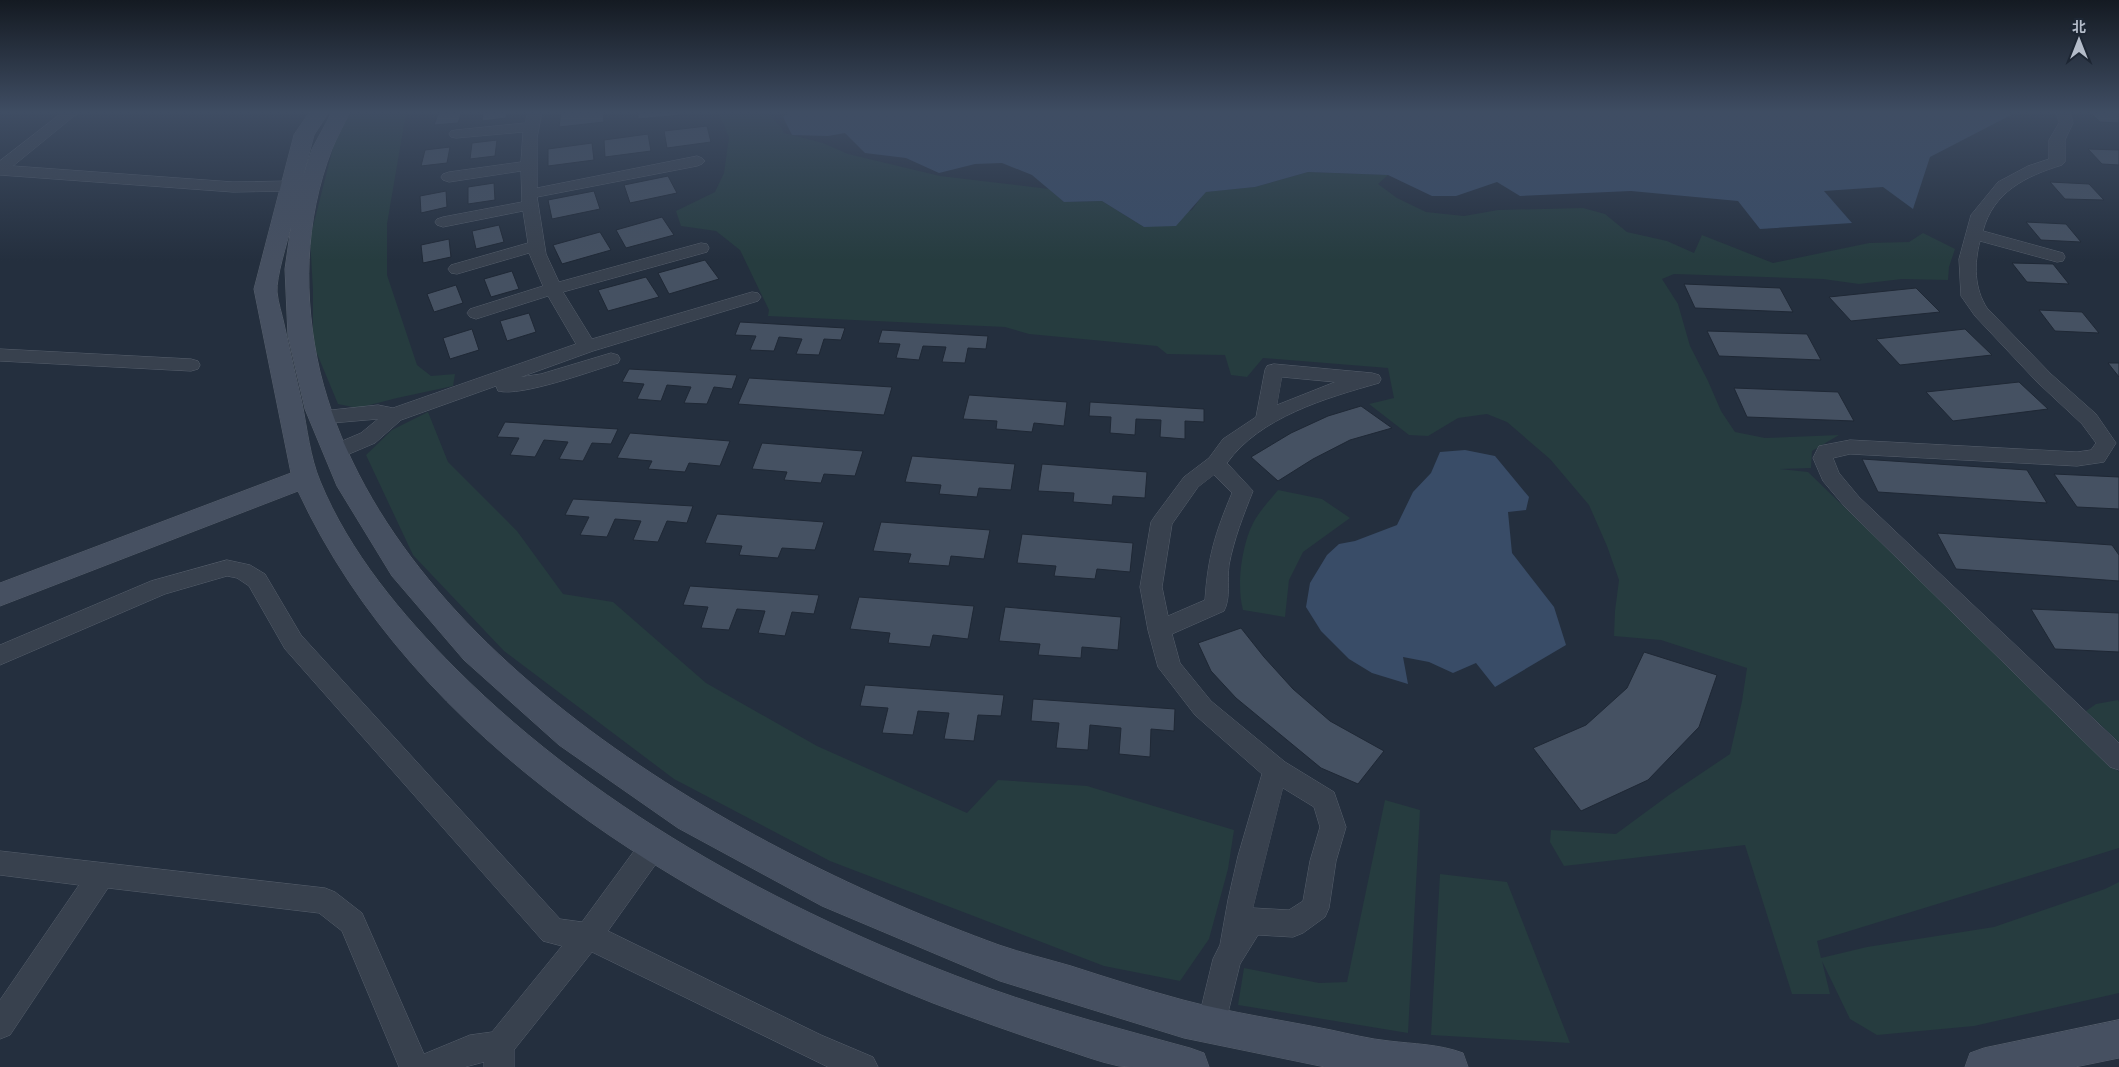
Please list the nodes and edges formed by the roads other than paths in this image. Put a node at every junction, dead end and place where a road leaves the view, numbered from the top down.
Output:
1 (10, 162) edge
2 (297, 162) edge
3 (318, 162) edge
4 (529, 162) edge
5 (694, 162) edge
6 (2057, 162) edge
7 (529, 165) junction
8 (0, 170) edge
9 (449, 177) dead end
10 (291, 186) junction
11 (530, 200) junction
12 (443, 222) dead end
13 (1974, 234) junction
14 (537, 246) junction
15 (701, 248) dead end
16 (2057, 257) dead end
17 (457, 269) dead end
18 (553, 289) junction
19 (752, 297) dead end
20 (476, 313) dead end
21 (587, 347) junction
22 (0, 355) edge
23 (611, 359) dead end
24 (191, 365) dead end
25 (475, 387) junction
26 (394, 416) junction
27 (320, 417) junction
28 (1265, 420) dead end
29 (335, 452) junction
30 (1216, 463) junction
31 (305, 478) junction
32 (0, 595) edge
33 (1159, 630) junction
34 (0, 655) edge
35 (2119, 759) edge
36 (1276, 770) junction
37 (654, 845) junction
38 (0, 863) edge
39 (102, 874) junction
40 (588, 936) junction
41 (1231, 952) junction
42 (1211, 1025) junction
43 (0, 1026) edge
44 (2119, 1039) edge
45 (499, 1056) edge
46 (414, 1067) edge
47 (429, 1067) edge
48 (862, 1067) edge
49 (1190, 1067) edge
50 (1449, 1067) edge
51 (1984, 1067) edge

1 - 8 street
2 - 10 street
3 - 27 street
4 - 7 street
5 - 11 street
6 - 13 street
7 - 9 street
7 - 11 street
8 - 10 street
10 - 31 street
11 - 12 street
11 - 14 street
13 - 16 street
13 - 35 street
14 - 17 street
14 - 18 street
15 - 18 street
18 - 20 street
18 - 21 street
19 - 21 street
21 - 25 street
22 - 24 street
23 - 25 street
25 - 26 street
26 - 27 street
26 - 29 street
27 - 29 street
28 - 30 street
29 - 42 street
30 - 33 street
30 - 33 street
31 - 32 street
31 - 37 street
33 - 36 street
34 - 40 street
36 - 41 street
36 - 41 street
37 - 40 street
37 - 49 street
38 - 39 street
39 - 43 street
39 - 46 street
40 - 45 street
40 - 48 street
41 - 42 street
42 - 50 street
44 - 51 street
45 - 47 street

